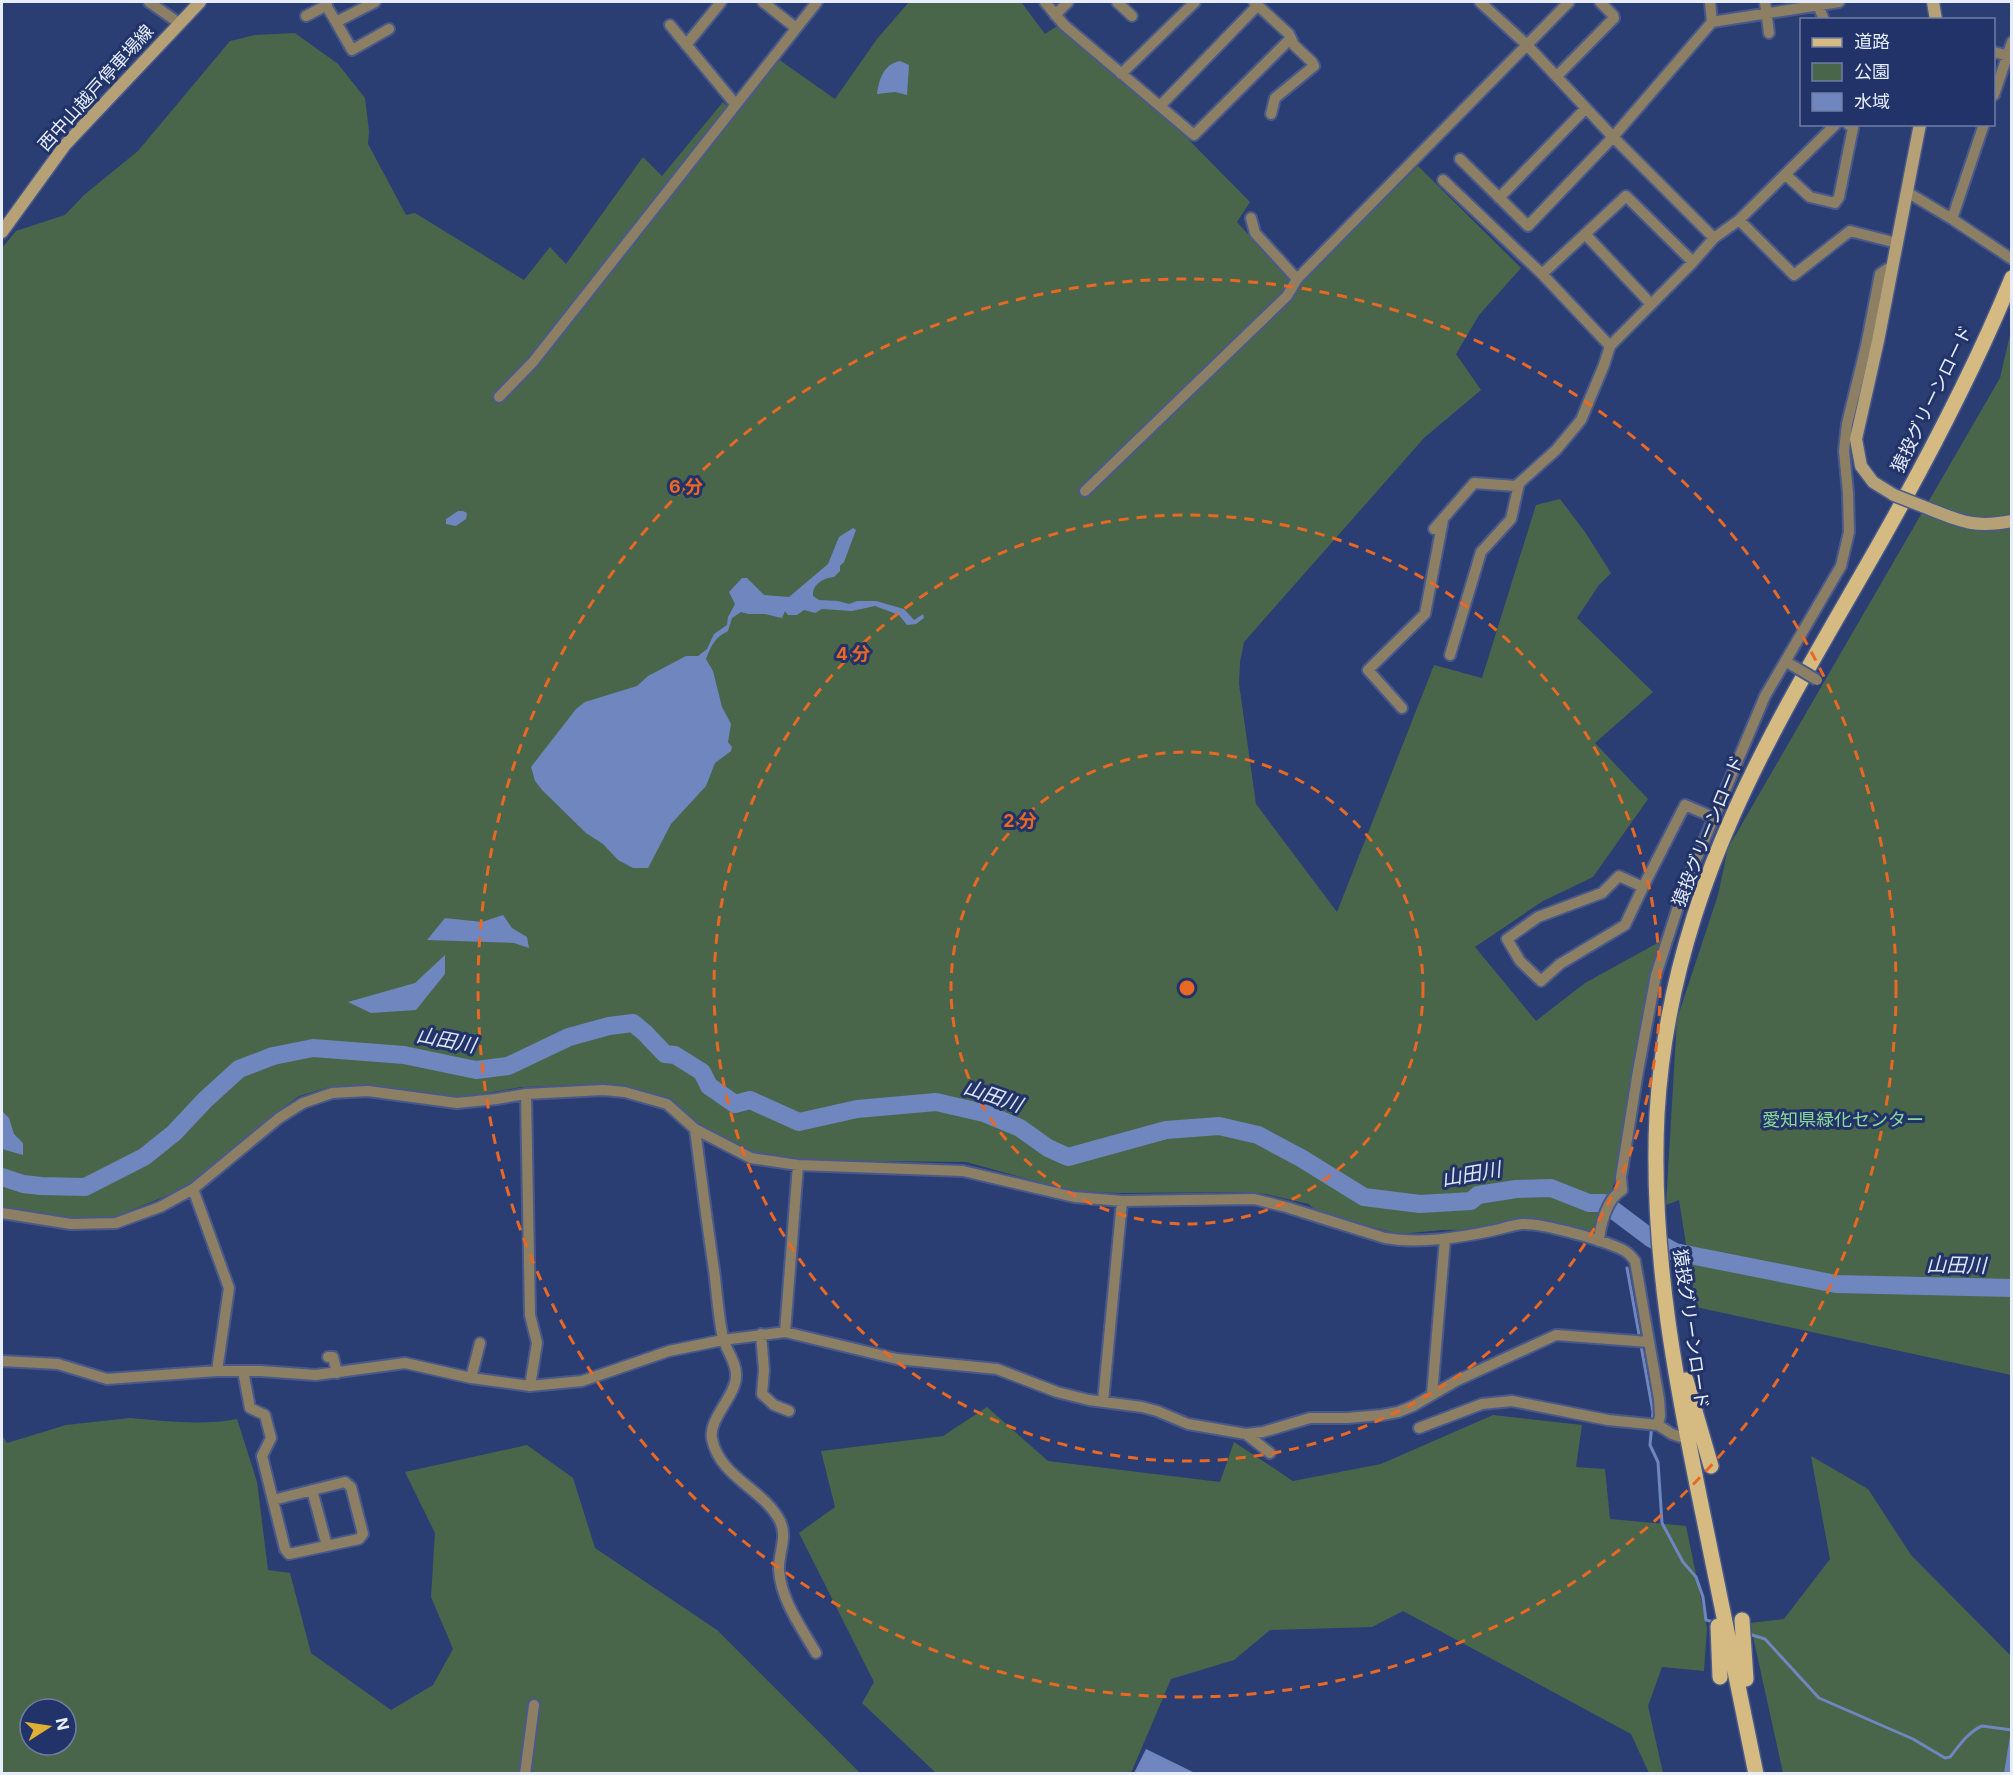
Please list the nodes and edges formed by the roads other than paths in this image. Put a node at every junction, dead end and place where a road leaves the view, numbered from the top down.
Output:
1 (149, 2) edge
2 (200, 2) edge
3 (375, 2) edge
4 (721, 2) edge
5 (763, 2) edge
6 (817, 2) edge
7 (1045, 2) edge
8 (1068, 2) edge
9 (1117, 2) edge
10 (1195, 2) edge
11 (1480, 2) edge
12 (1569, 2) edge
13 (1600, 2) edge
14 (1710, 2) edge
15 (1839, 2) edge
16 (1933, 2) edge
17 (326, 3) edge
18 (1256, 3) edge
19 (1811, 4) edge
20 (1766, 7) edge
21 (1055, 15) junction
22 (306, 16) dead end
23 (1132, 16) dead end
24 (1822, 18) edge
25 (1936, 18) edge
26 (1712, 21) junction
27 (336, 22) junction
28 (179, 23) junction
29 (670, 25) dead end
30 (796, 28) junction
31 (389, 29) dead end
32 (1769, 33) dead end
33 (1291, 38) junction
34 (2012, 42) edge
35 (1526, 44) junction
36 (686, 45) junction
37 (2009, 56) edge
38 (1121, 74) junction
39 (1557, 76) junction
40 (1995, 93) edge
41 (736, 105) junction
42 (1161, 105) junction
43 (1586, 108) junction
44 (1272, 114) dead end
45 (1834, 126) edge
46 (1850, 126) edge
47 (1920, 126) edge
48 (1983, 126) edge
49 (1613, 137) junction
50 (1460, 159) dead end
51 (1786, 175) junction
52 (1443, 180) dead end
53 (1906, 192) junction
54 (1499, 198) junction
55 (1251, 218) dead end
56 (1952, 219) junction
57 (1739, 220) junction
58 (2, 232) edge
59 (1585, 234) junction
60 (1714, 238) junction
61 (1897, 243) junction
62 (2008, 257) edge
63 (1693, 262) junction
64 (1892, 270) junction
65 (1542, 274) junction
66 (2012, 278) edge
67 (1297, 279) junction
68 (1651, 304) junction
69 (1610, 346) junction
70 (499, 397) dead end
71 (1519, 484) junction
72 (1085, 491) dead end
73 (1443, 519) junction
74 (2012, 522) edge
75 (1434, 529) dead end
76 (1796, 643) junction
77 (1450, 655) dead end
78 (1817, 680) dead end
79 (1402, 708) dead end
80 (1713, 817) junction
81 (1643, 887) junction
82 (526, 1094) junction
83 (695, 1129) junction
84 (798, 1166) junction
85 (193, 1189) junction
86 (1122, 1202) junction
87 (2, 1213) edge
88 (1445, 1239) junction
89 (1599, 1241) junction
90 (1666, 1307) junction
91 (785, 1332) junction
92 (761, 1334) junction
93 (723, 1340) junction
94 (1649, 1342) junction
95 (480, 1343) dead end
96 (328, 1357) dead end
97 (2, 1361) edge
98 (217, 1371) junction
99 (243, 1371) junction
100 (337, 1373) junction
101 (471, 1378) junction
102 (530, 1386) junction
103 (1432, 1395) junction
104 (1103, 1402) junction
105 (789, 1411) dead end
106 (1658, 1425) junction
107 (1419, 1428) dead end
108 (1246, 1434) junction
109 (1681, 1437) dead end
110 (1270, 1453) dead end
111 (1711, 1466) dead end
112 (1693, 1467) junction
113 (312, 1490) junction
114 (273, 1500) junction
115 (327, 1546) junction
116 (1742, 1620) dead end
117 (816, 1653) dead end
118 (1720, 1677) dead end
119 (534, 1705) dead end
120 (525, 1773) edge
121 (1756, 1773) edge
122 (1761, 1773) edge

1 - 28 street
2 - 28 street, 西中山越戸停車場線
3 - 27 street
4 - 36 street
5 - 30 street
6 - 30 street
7 - 21 street
8 - 21 street
9 - 23 street
10 - 38 street
11 - 35 street
12 - 35 street
13 - 39 street
14 - 26 street
15 - 19 street
16 - 25 street
17 - 22 street
17 - 27 street
18 - 33 street
18 - 42 street
19 - 20 street
19 - 24 street
20 - 26 street
20 - 32 street
21 - 38 street
26 - 49 street
27 - 31 street
28 - 58 street, 西中山越戸停車場線
29 - 36 street
30 - 41 street
33 - 42 street
33 - 44 street
34 - 37 street
35 - 39 street
35 - 67 street
36 - 41 street
37 - 40 street
38 - 42 street
39 - 43 street
41 - 70 street
43 - 49 street
43 - 54 street
45 - 51 street
46 - 51 street
47 - 53 street
48 - 56 street
49 - 54 street
49 - 60 street
50 - 54 street
51 - 57 street
52 - 65 street
53 - 56 street
53 - 61 street
55 - 67 street
56 - 62 street
57 - 60 street
57 - 61 street
59 - 63 street
59 - 65 street
59 - 68 street
60 - 63 street
61 - 64 street
63 - 68 street
64 - 74 street, bridge
64 - 76 street
65 - 69 street
66 - 90 main road, 猿投グリーンロード
67 - 72 street
68 - 69 street
69 - 71 street
71 - 73 street
71 - 77 street
73 - 75 street
73 - 79 street
76 - 78 street, bridge
76 - 80 street
80 - 81 street
80 - 89 street
81 - 81 street
82 - 83 street
82 - 85 street
82 - 102 street
83 - 84 street
83 - 93 street
84 - 86 street
84 - 91 street
85 - 87 street
85 - 98 street
86 - 88 street
86 - 104 street
88 - 89 street
88 - 103 street
89 - 94 street
90 - 111 main road
90 - 112 main road, 猿投グリーンロード
91 - 92 street
91 - 104 street
92 - 93 street
92 - 105 street
93 - 102 street
93 - 117 street
94 - 103 street
94 - 106 street
95 - 101 street
96 - 100 street
97 - 98 street
98 - 99 street
99 - 100 street
99 - 114 street
100 - 101 street
101 - 102 street
103 - 108 street
104 - 108 street
106 - 107 street
106 - 109 street
108 - 110 street
112 - 118 main road
112 - 121 main road, 猿投グリーンロード
113 - 114 street
113 - 115 street
113 - 115 street
114 - 115 street
116 - 122 main road
119 - 120 street

